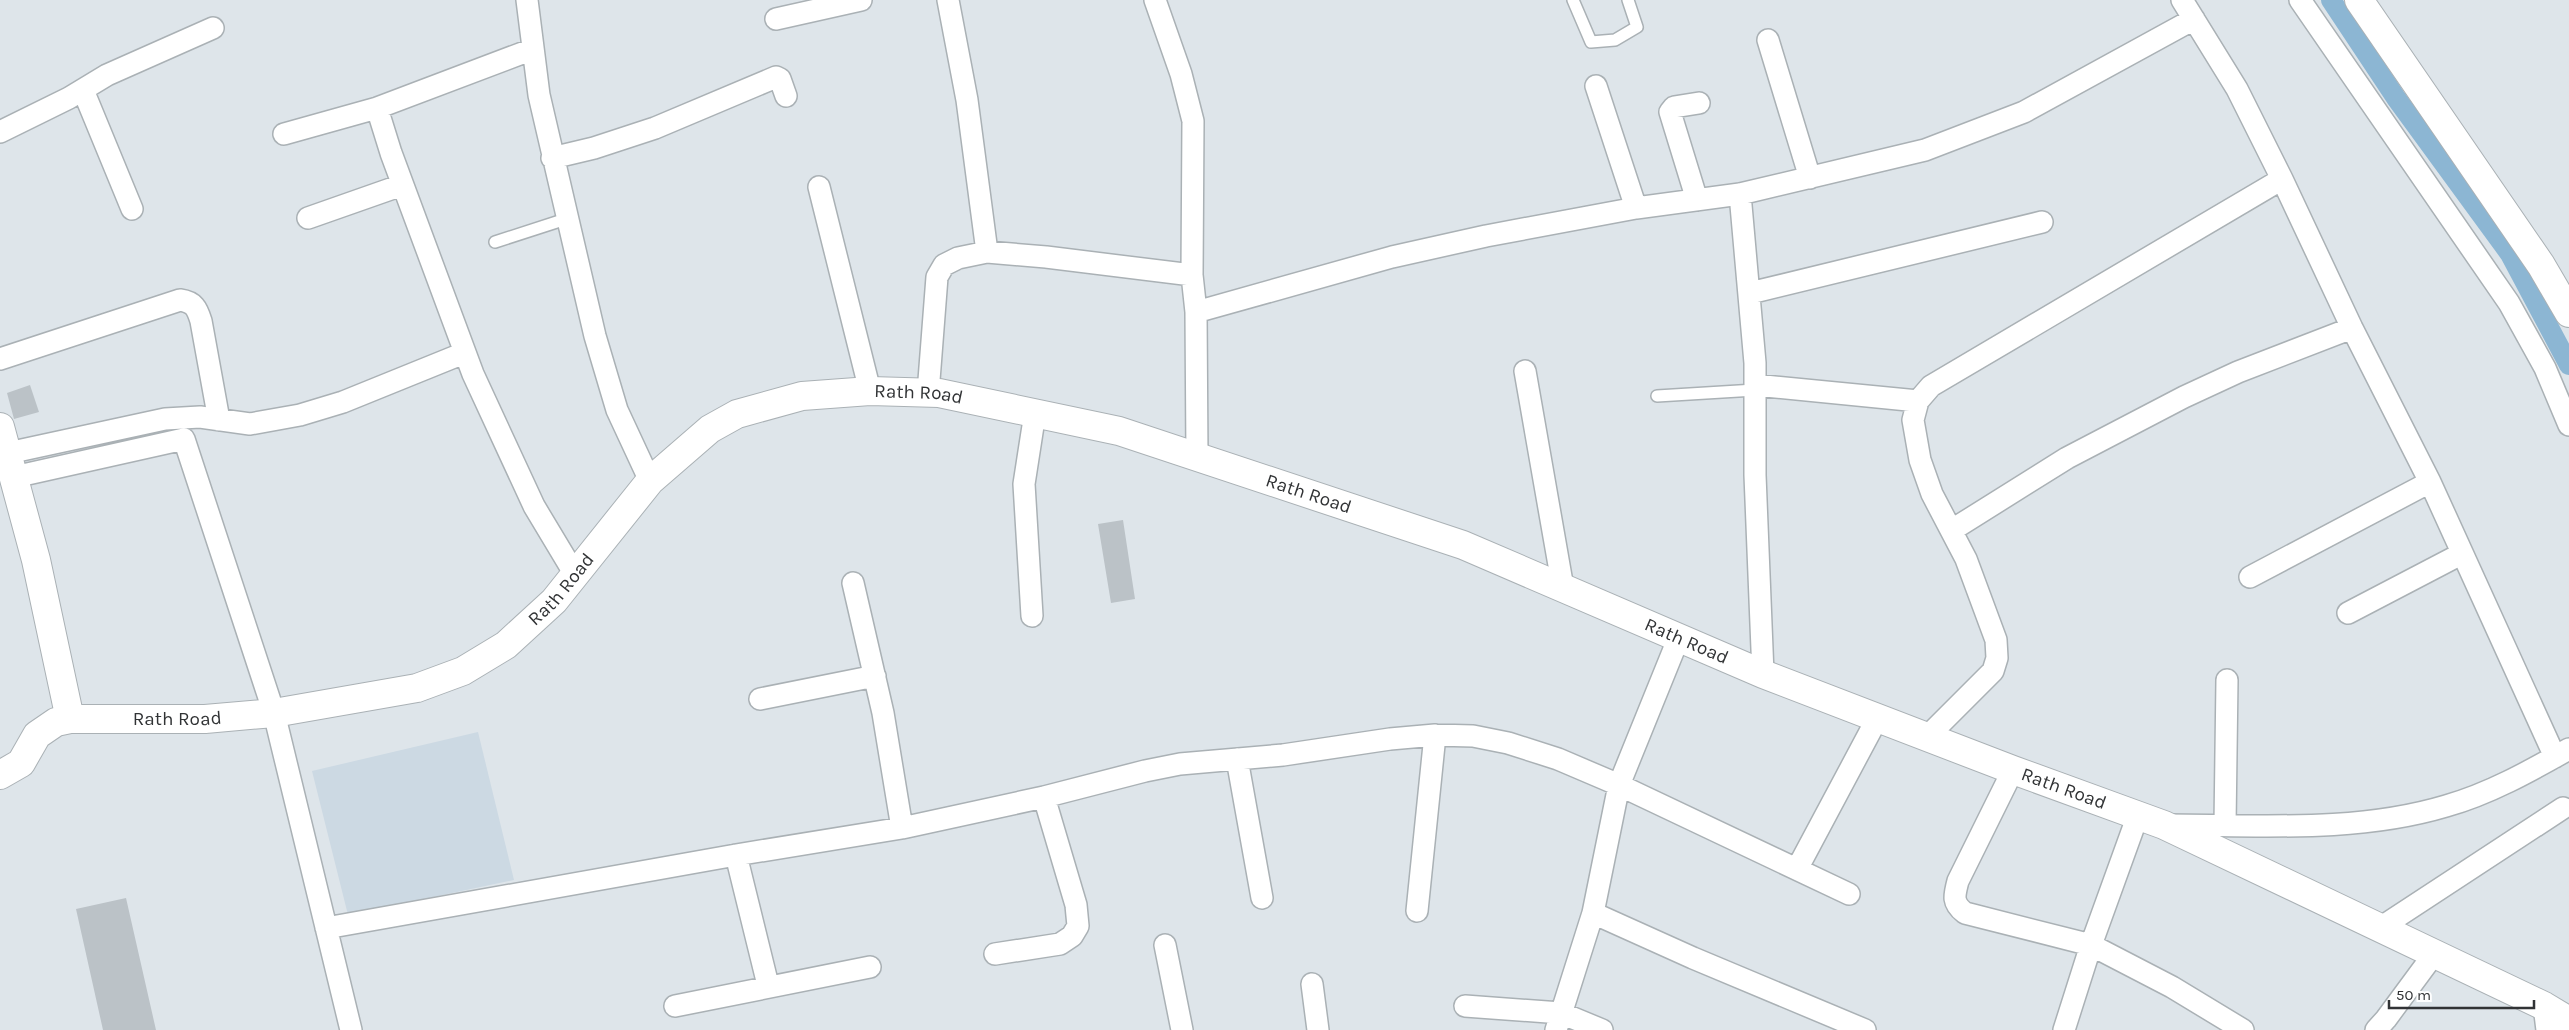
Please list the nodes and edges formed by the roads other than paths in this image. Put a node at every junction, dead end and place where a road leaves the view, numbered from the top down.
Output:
1 (527, 0) edge
2 (861, 0) edge
3 (948, 0) edge
4 (1155, 0) edge
5 (1573, 0) edge
6 (1628, 0) edge
7 (2182, 0) edge
8 (2300, 0) edge
9 (2359, 0) edge
10 (776, 19) dead end
11 (2194, 19) junction
12 (213, 28) dead end
13 (1768, 40) dead end
14 (533, 49) junction
15 (1596, 86) dead end
16 (83, 90) junction
17 (786, 96) dead end
18 (1699, 103) dead end
19 (377, 108) junction
20 (0, 132) edge
21 (284, 134) dead end
22 (552, 158) junction
23 (1810, 178) junction
24 (2282, 178) junction
25 (402, 185) junction
26 (819, 188) dead end
27 (1740, 194) junction
28 (1696, 200) junction
29 (1636, 208) junction
30 (132, 209) dead end
31 (308, 218) dead end
32 (566, 219) junction
33 (2042, 222) dead end
34 (495, 242) dead end
35 (987, 252) junction
36 (1192, 275) junction
37 (1750, 292) junction
38 (1196, 312) junction
39 (2569, 313) edge
40 (2352, 328) junction
41 (464, 353) junction
42 (0, 359) edge
43 (1525, 371) dead end
44 (1755, 388) junction
45 (870, 391) junction
46 (928, 392) junction
47 (1657, 396) dead end
48 (1918, 401) junction
49 (1035, 413) junction
50 (220, 420) junction
51 (2569, 425) edge
52 (0, 427) edge
53 (1197, 457) junction
54 (11, 465) junction
55 (650, 481) junction
56 (2430, 482) junction
57 (1952, 530) junction
58 (2461, 554) junction
59 (576, 576) junction
60 (2250, 577) dead end
61 (853, 583) dead end
62 (1563, 588) junction
63 (2348, 613) dead end
64 (1032, 616) dead end
65 (1679, 637) junction
66 (1763, 674) junction
67 (875, 676) junction
68 (2228, 680) dead end
69 (760, 699) dead end
70 (274, 714) junction
71 (1878, 717) junction
72 (70, 719) junction
73 (1435, 735) junction
74 (1928, 736) junction
75 (2562, 753) edge
76 (1237, 759) junction
77 (2013, 770) junction
78 (0, 775) edge
79 (1619, 785) junction
80 (1044, 797) junction
81 (2564, 808) dead end
82 (2138, 815) junction
83 (2164, 825) junction
84 (2225, 825) junction
85 (902, 828) junction
86 (736, 855) junction
87 (1797, 869) junction
88 (1849, 894) dead end
89 (1262, 898) dead end
90 (1417, 911) dead end
91 (1592, 913) junction
92 (326, 928) junction
93 (2380, 928) junction
94 (2091, 944) junction
95 (1165, 945) dead end
96 (995, 954) dead end
97 (2434, 954) junction
98 (870, 967) dead end
99 (1312, 984) dead end
100 (768, 986) junction
101 (675, 1006) dead end
102 (1465, 1006) dead end
103 (2545, 1018) edge
104 (2569, 1021) edge
105 (1559, 1022) edge
106 (351, 1030) edge
107 (1182, 1030) edge
108 (1318, 1030) edge
109 (1602, 1030) edge
110 (1865, 1030) edge
111 (2064, 1030) edge
112 (2243, 1030) edge
113 (2376, 1030) edge

1 - 14 street
2 - 10 street
3 - 35 street
4 - 36 street
5 - 6 lane
7 - 11 street
8 - 51 street
9 - 39 street
11 - 23 street
11 - 24 street
12 - 16 street
13 - 23 street
14 - 19 street
14 - 22 street
15 - 29 street
16 - 20 street
16 - 30 street
17 - 22 street
18 - 28 street
19 - 21 street
19 - 25 street
22 - 32 street
23 - 27 street
24 - 40 street
24 - 48 street
25 - 31 street
25 - 41 street
26 - 45 street
27 - 28 street
27 - 37 street
28 - 29 street
29 - 38 street
32 - 34 lane
32 - 55 street
33 - 37 street
35 - 36 street
35 - 46 street
36 - 38 street
37 - 44 street
38 - 53 street
40 - 56 street
40 - 57 street
41 - 50 street
41 - 59 street
42 - 50 street
43 - 62 street
44 - 47 lane
44 - 48 street
44 - 66 street
45 - 46 street, Rath Road
45 - 55 street, Rath Road
46 - 49 street, Rath Road
48 - 57 street
49 - 53 street, Rath Road
49 - 64 street
50 - 54 street
52 - 54 street
53 - 62 street, Rath Road
54 - 70 street
54 - 72 street
55 - 59 street, Rath Road
56 - 58 street
56 - 60 street
57 - 74 street
58 - 63 street
58 - 75 street
59 - 70 street, Rath Road
61 - 67 street
62 - 65 street, Rath Road
65 - 66 street, Rath Road
65 - 79 street
66 - 71 street, Rath Road
67 - 69 street
67 - 85 street
68 - 84 street
70 - 72 street, Rath Road
70 - 92 street
71 - 74 street, Rath Road
71 - 87 street
72 - 78 street, Rath Road
73 - 76 street
73 - 79 street
73 - 90 street
74 - 77 street, Rath Road
75 - 84 street
76 - 80 street
76 - 89 street
77 - 82 street, Rath Road
77 - 94 street
79 - 87 street
79 - 91 street
80 - 85 street
80 - 96 street
81 - 93 street
82 - 83 street, Rath Road
82 - 94 street
83 - 84 street
83 - 93 street, Rath Road
85 - 86 street
86 - 92 street
86 - 100 street
87 - 88 street
91 - 105 street
91 - 110 street
92 - 106 street
93 - 97 street, Rath Road
94 - 111 street
94 - 112 street
95 - 107 street
97 - 103 street, Rath Road
97 - 113 street
98 - 100 street
99 - 108 street
100 - 101 street
102 - 105 street
103 - 104 street, Rath Road
105 - 109 street

